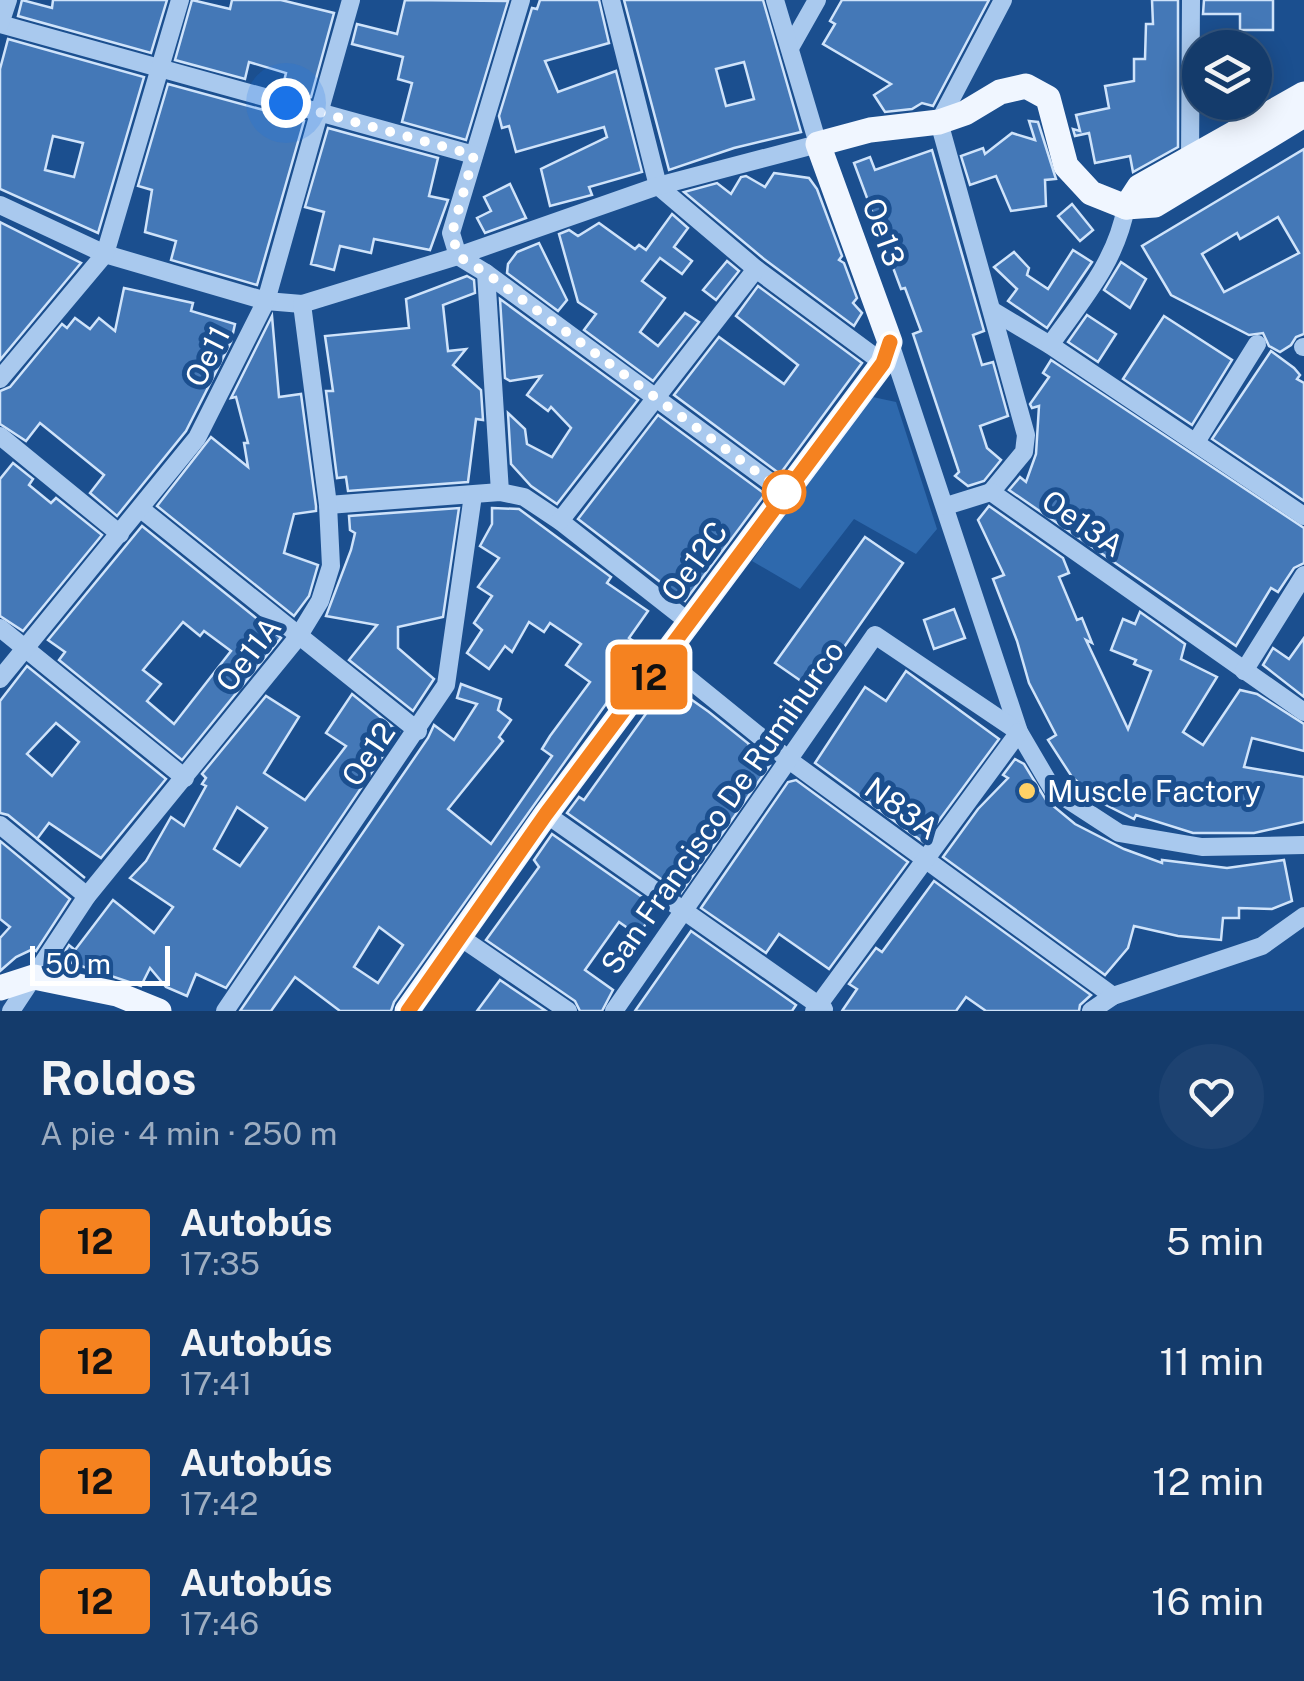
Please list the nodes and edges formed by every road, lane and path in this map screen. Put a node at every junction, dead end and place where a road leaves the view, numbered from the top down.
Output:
1 (8, 0) edge
2 (180, 0) edge
3 (350, 0) edge
4 (520, 0) edge
5 (611, 0) edge
6 (776, 0) edge
7 (817, 0) edge
8 (1003, 0) edge
9 (1192, 0) edge
10 (0, 24) edge
11 (791, 46) junction
12 (158, 70) junction
13 (1304, 94) edge
14 (318, 112) junction
15 (1304, 114) edge
16 (939, 122) junction
17 (818, 144) junction
18 (474, 155) junction
19 (1190, 161) junction
20 (658, 186) junction
21 (0, 205) edge
22 (1126, 207) junction
23 (105, 254) junction
24 (458, 256) junction
25 (756, 269) junction
26 (486, 273) junction
27 (266, 302) junction
28 (302, 304) junction
29 (993, 311) junction
30 (1050, 344) junction
31 (1257, 344) dead end
32 (886, 353) junction
33 (0, 379) edge
34 (658, 397) junction
35 (0, 436) edge
36 (1196, 442) junction
37 (500, 492) junction
38 (784, 492) junction
39 (991, 492) junction
40 (473, 495) junction
41 (328, 506) junction
42 (946, 506) junction
43 (141, 508) junction
44 (1304, 516) edge
45 (560, 521) junction
46 (120, 534) junction
47 (1304, 574) edge
48 (690, 622) junction
49 (0, 628) edge
50 (298, 637) junction
51 (24, 648) junction
52 (663, 658) junction
53 (1244, 670) junction
54 (0, 679) edge
55 (1304, 712) edge
56 (418, 731) junction
57 (1020, 732) junction
58 (790, 760) junction
59 (185, 778) junction
60 (546, 814) junction
61 (0, 825) edge
62 (1304, 845) edge
63 (924, 859) junction
64 (87, 896) junction
65 (684, 911) junction
66 (1304, 916) edge
67 (460, 937) junction
68 (34, 977) junction
69 (0, 988) edge
70 (1113, 996) junction
71 (819, 1009) edge
72 (11, 1011) edge
73 (159, 1011) edge
74 (225, 1011) edge
75 (408, 1011) edge
76 (568, 1011) edge
77 (614, 1011) edge
78 (1091, 1011) edge

1 - 10 street
2 - 12 street
3 - 14 street, Oe11
4 - 18 street
5 - 20 street
6 - 11 street
7 - 11 street
8 - 16 street
9 - 19 street
10 - 12 street
11 - 17 street
12 - 14 street
12 - 23 street
13 - 19 main road
14 - 18 street
14 - 27 street, Oe11
15 - 22 main road
16 - 17 main road
16 - 22 main road
16 - 29 street, Oe13A
17 - 20 street
17 - 32 main road, Oe13
18 - 24 street
19 - 22 main road
20 - 24 street
20 - 25 street
21 - 23 street
22 - 30 street
23 - 27 street
23 - 33 street
24 - 26 street
24 - 28 street
25 - 32 street
25 - 34 street
26 - 34 street
26 - 37 street
27 - 28 street
27 - 43 street, Oe11
28 - 41 street, Oe11A
29 - 30 street
29 - 39 street, Oe13A
30 - 36 street
31 - 36 street
32 - 38 main road, Oe12C
32 - 42 street
34 - 38 street
34 - 45 street
35 - 46 street
36 - 44 street
37 - 40 street
37 - 45 street
38 - 48 main road, Oe12C
39 - 42 street
39 - 53 street, Oe13A
40 - 41 street
40 - 56 street, Oe12
41 - 50 street, Oe11A
42 - 57 street
43 - 46 street, Oe11
43 - 50 street
45 - 48 street
46 - 51 street, Oe11
47 - 53 street
48 - 52 main road, Oe12C
49 - 51 street
50 - 56 street
50 - 59 street, Oe11A
51 - 54 street, Oe11
51 - 59 street
52 - 58 street, N83A
52 - 60 main road, Oe12C
53 - 55 street, Oe13A
56 - 74 street, Oe12
57 - 58 street, San Francisco De Rumihurco
57 - 62 street
57 - 63 street
58 - 63 street, N83A
58 - 65 street, San Francisco De Rumihurco
59 - 64 street, Oe11A
60 - 65 street
60 - 67 main road, Oe12C
61 - 64 street
63 - 70 street, N83A
63 - 71 street
64 - 68 street, Oe11A
65 - 71 street
65 - 77 street, San Francisco De Rumihurco
66 - 70 street
67 - 75 main road, Oe12C
67 - 76 street
68 - 69 main road
68 - 72 street, Oe11A
68 - 73 main road
70 - 78 street

